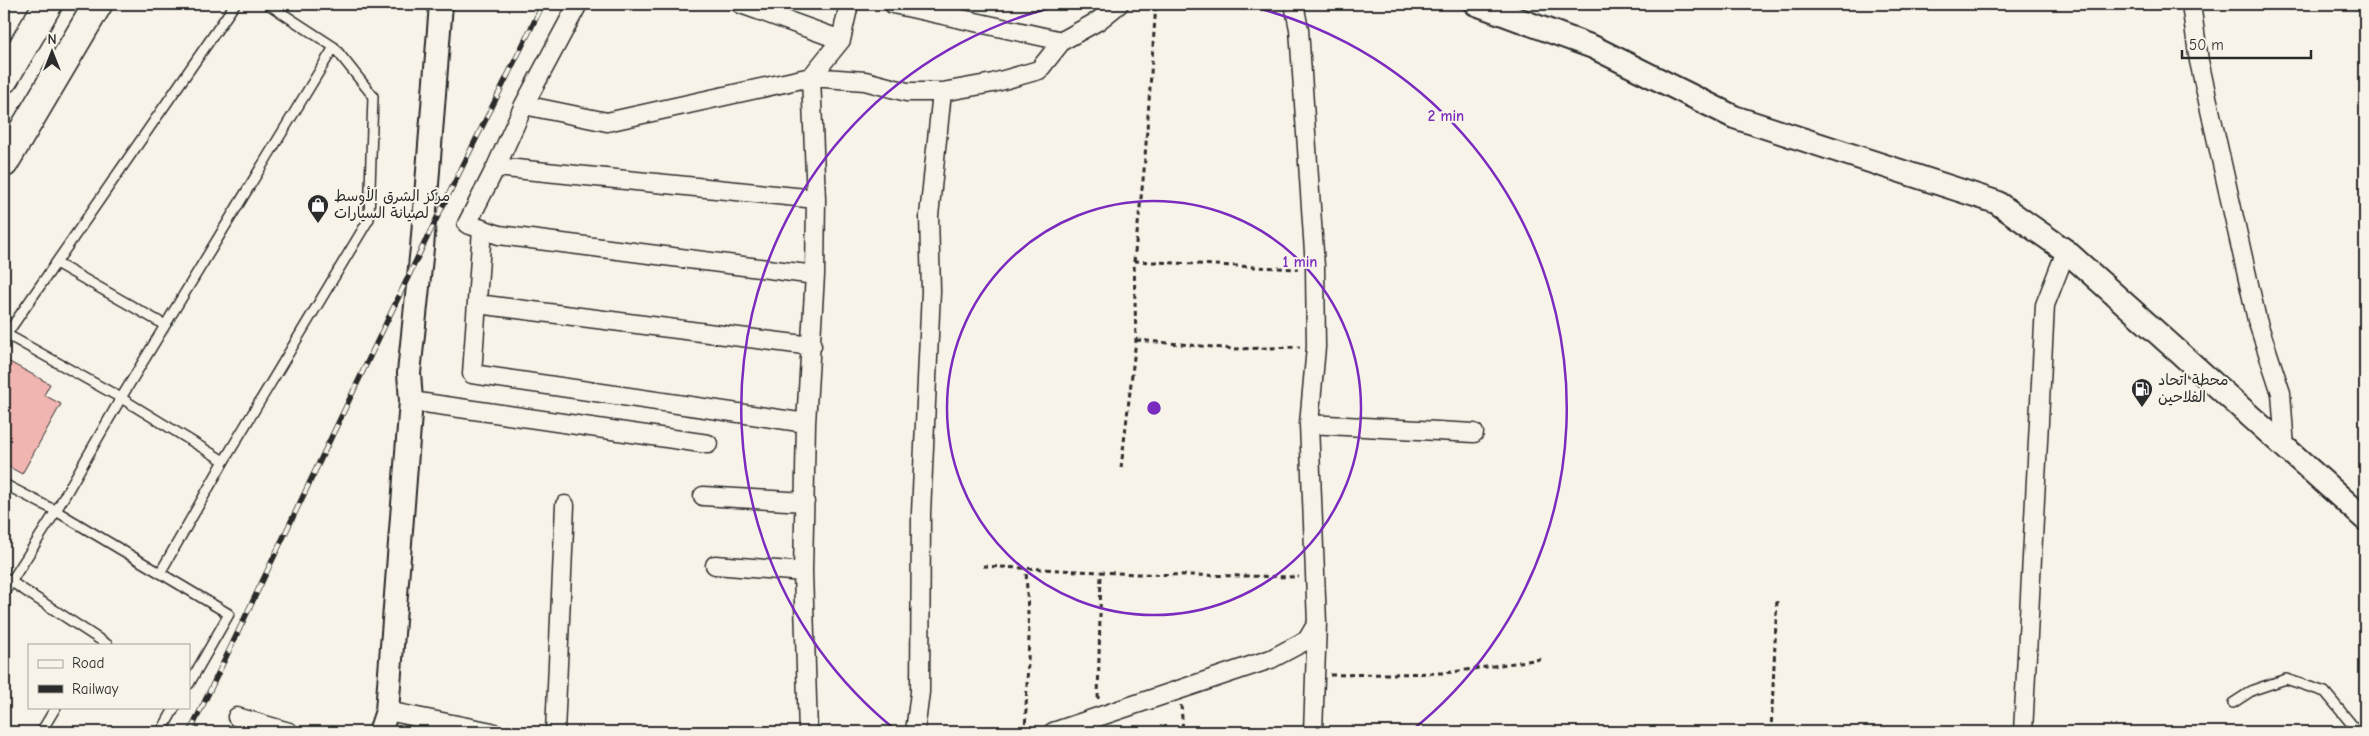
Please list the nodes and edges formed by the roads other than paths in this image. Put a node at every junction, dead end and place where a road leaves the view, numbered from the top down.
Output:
1 (48, 4) edge
2 (98, 4) edge
3 (235, 4) edge
4 (268, 4) edge
5 (441, 4) edge
6 (578, 4) edge
7 (741, 4) edge
8 (850, 4) edge
9 (893, 4) edge
10 (1119, 4) edge
11 (1294, 4) edge
12 (1476, 4) edge
13 (2191, 4) edge
14 (841, 40) junction
15 (1062, 41) junction
16 (334, 46) junction
17 (811, 77) junction
18 (4, 79) edge
19 (942, 92) junction
20 (524, 105) junction
21 (4, 163) edge
22 (496, 167) junction
23 (816, 199) junction
24 (482, 229) junction
25 (2066, 250) junction
26 (56, 262) junction
27 (815, 275) junction
28 (477, 304) junction
29 (165, 325) junction
30 (5, 335) edge
31 (812, 346) junction
32 (121, 398) junction
33 (411, 401) junction
34 (806, 423) junction
35 (1309, 424) junction
36 (1474, 433) dead end
37 (708, 444) dead end
38 (2285, 448) junction
39 (224, 461) junction
40 (4, 484) edge
41 (703, 496) dead end
42 (805, 502) junction
43 (565, 505) dead end
44 (56, 511) junction
45 (2365, 519) edge
46 (715, 565) dead end
47 (803, 572) junction
48 (160, 573) junction
49 (8, 579) edge
50 (4, 593) edge
51 (1317, 623) junction
52 (98, 642) edge
53 (190, 682) edge
54 (2233, 703) dead end
55 (55, 708) edge
56 (174, 708) edge
57 (387, 711) junction
58 (236, 717) dead end
59 (41, 732) edge
60 (161, 732) edge
61 (289, 732) edge
62 (380, 732) edge
63 (492, 732) edge
64 (555, 732) edge
65 (808, 732) edge
66 (915, 732) edge
67 (1053, 732) edge
68 (1313, 732) edge
69 (2024, 732) edge
70 (2358, 732) edge

1 - 18 main road
2 - 21 main road
3 - 26 lane
4 - 16 lane
5 - 33 street
6 - 20 street
7 - 14 street
8 - 14 street
9 - 15 street
10 - 15 street
11 - 35 street
12 - 25 street
13 - 38 street
14 - 17 street
15 - 19 street
16 - 29 lane
16 - 39 lane
17 - 19 street
17 - 20 street
17 - 23 street
19 - 66 street
20 - 22 street
22 - 23 street
22 - 24 street
23 - 27 street
24 - 27 street
24 - 28 street
25 - 38 street
25 - 69 street
26 - 29 lane
26 - 30 lane
27 - 31 street
28 - 31 street
28 - 34 street
29 - 32 lane
30 - 32 lane
31 - 34 street
32 - 39 lane
32 - 44 lane
33 - 37 street
33 - 57 street
34 - 42 street
35 - 36 street
35 - 51 street
38 - 45 street
39 - 48 lane
40 - 44 lane
41 - 42 street
42 - 47 street
43 - 64 street
44 - 48 lane
44 - 49 lane
46 - 47 street
47 - 65 street
48 - 53 lane
49 - 50 lane
49 - 52 lane
51 - 67 street
51 - 68 street
54 - 70 lane
55 - 59 lane
56 - 60 lane
57 - 62 street
57 - 63 street
58 - 61 street

